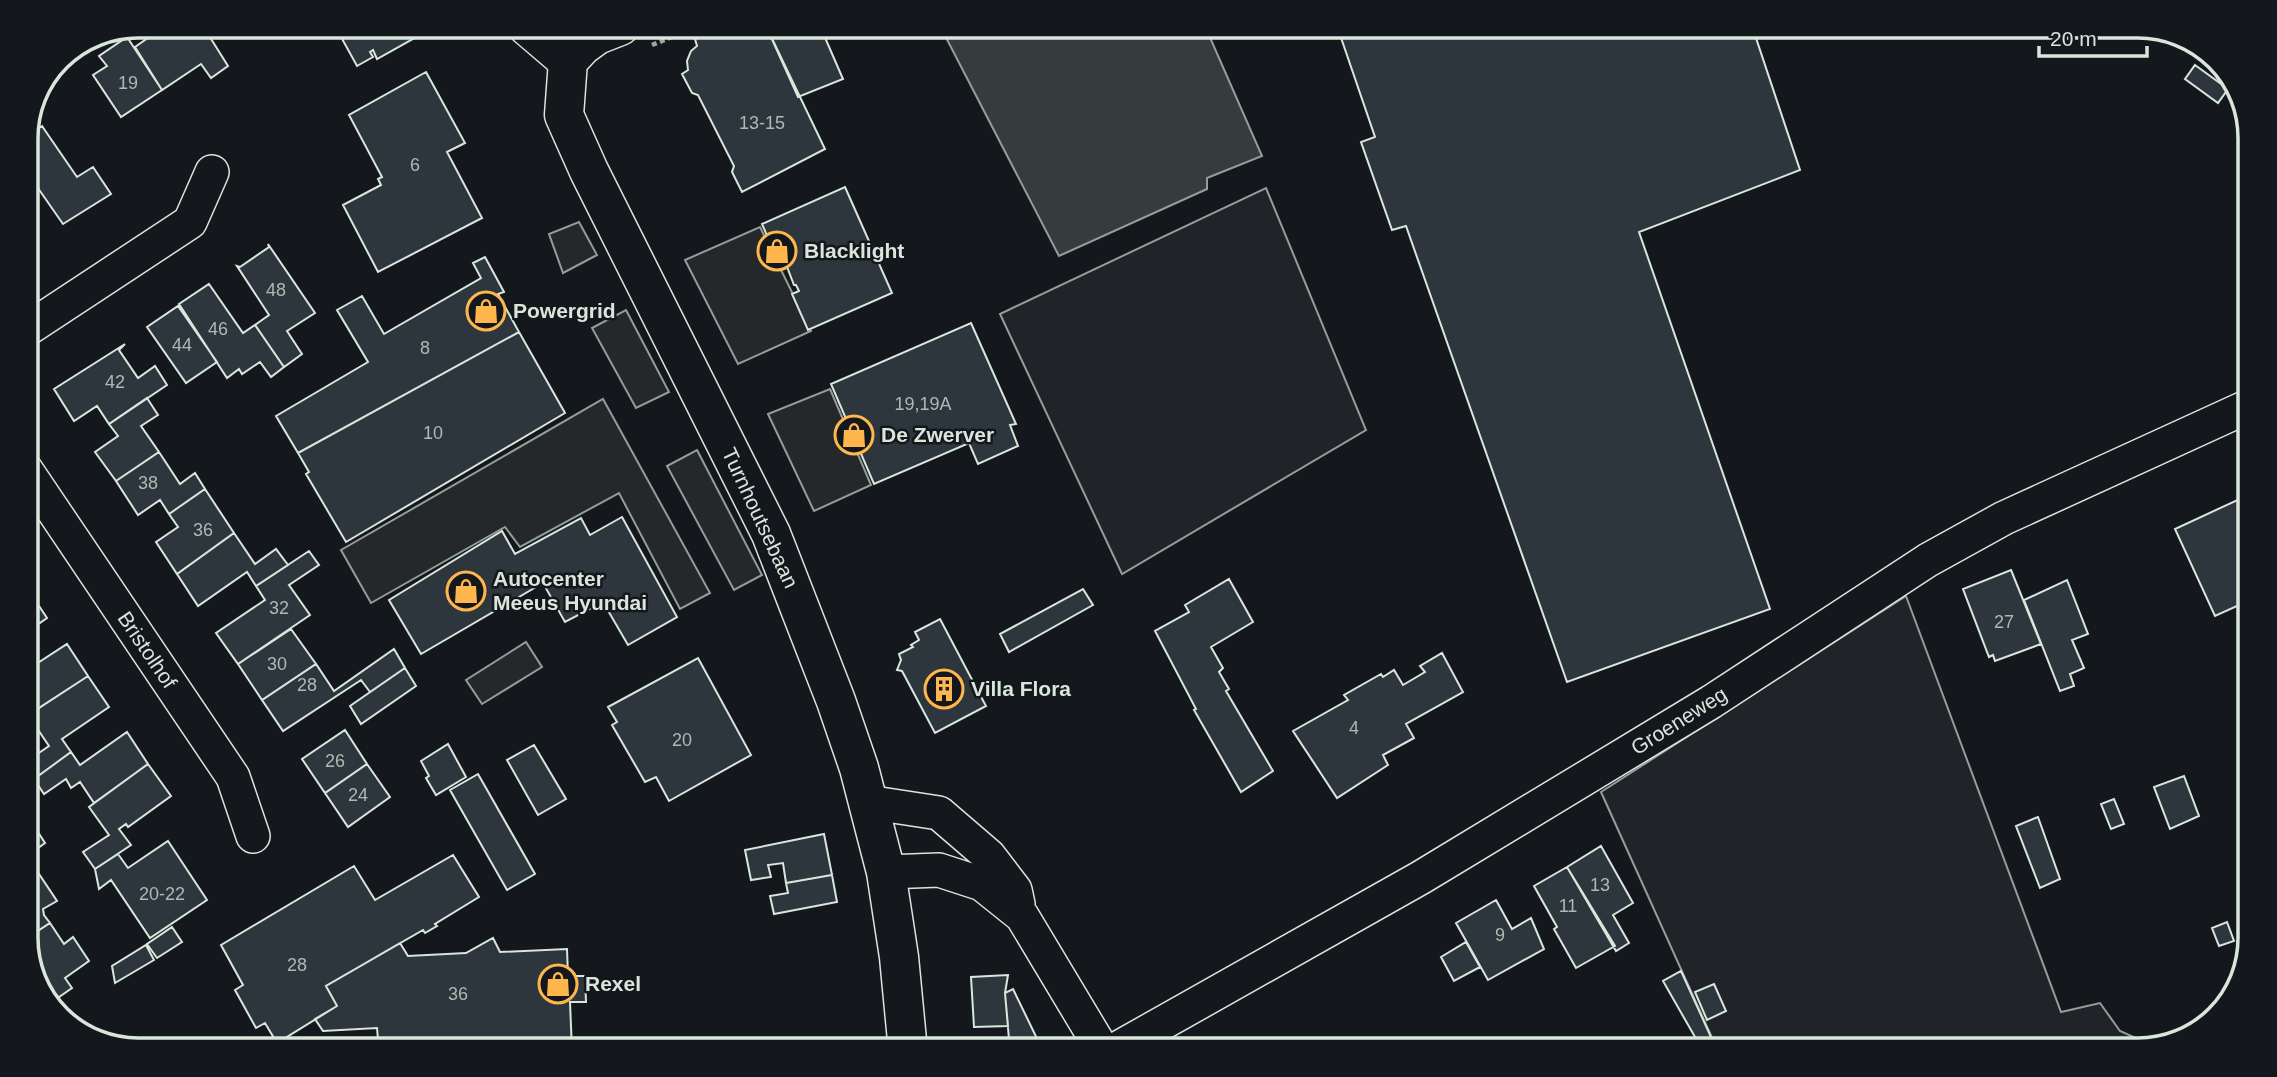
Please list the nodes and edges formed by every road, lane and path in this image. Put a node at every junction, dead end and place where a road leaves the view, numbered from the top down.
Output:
1 (541, 38) edge
2 (594, 38) edge
3 (568, 61) junction
4 (212, 172) dead end
5 (39, 321) edge
6 (2238, 411) edge
7 (39, 489) edge
8 (867, 802) junction
9 (253, 836) dead end
10 (886, 872) junction
11 (1022, 916) junction
12 (907, 1038) edge
13 (1095, 1038) edge
14 (1136, 1038) edge

1 - 3 main road
2 - 3 main road
3 - 8 main road, Turnhoutsebaan
4 - 5 street
6 - 14 street, Groeneweg
7 - 9 street, Bristolhof
8 - 10 main road, Turnhoutsebaan
8 - 11 street
10 - 11 street
10 - 12 main road, Turnhoutsebaan
11 - 13 street

